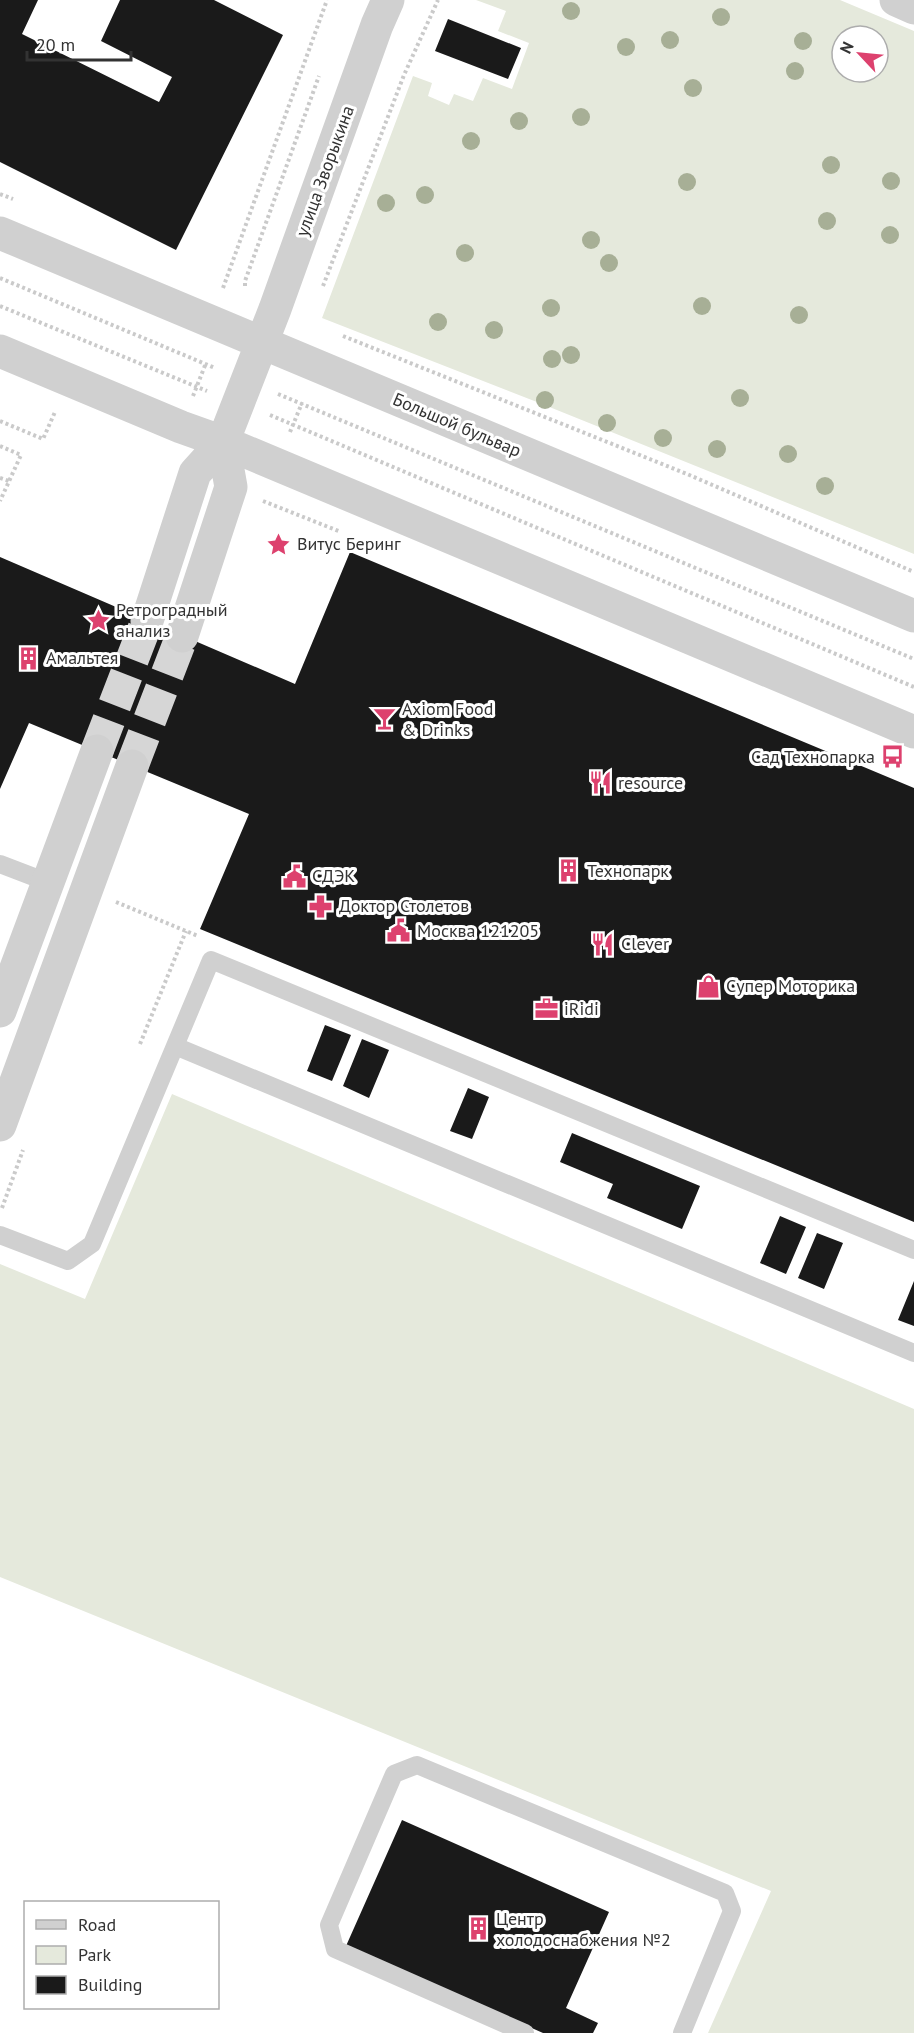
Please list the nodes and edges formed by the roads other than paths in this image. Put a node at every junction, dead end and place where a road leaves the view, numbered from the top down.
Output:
1 (388, 0) edge
2 (896, 0) edge
3 (914, 8) edge
4 (0, 233) edge
5 (261, 343) junction
6 (0, 351) edge
7 (223, 442) junction
8 (914, 616) edge
9 (147, 621) tunnel mouth
10 (182, 636) tunnel mouth
11 (914, 732) edge
12 (97, 751) tunnel mouth
13 (132, 766) tunnel mouth
14 (0, 864) edge
15 (47, 882) junction
16 (8, 969) edge
17 (0, 1011) edge
18 (175, 1046) junction
19 (0, 1125) edge
20 (0, 1235) edge
21 (914, 1250) edge
22 (914, 1353) edge
23 (525, 2033) edge
24 (682, 2033) edge

1 - 5 street, улица Зворыкина
2 - 3 street
4 - 5 street, Большой бульвар
5 - 7 street, улица Зворыкина
5 - 8 street, Большой бульвар
6 - 7 street
7 - 9 street
7 - 10 street
7 - 11 street
12 - 15 street
13 - 19 street
14 - 15 lane
15 - 16 street
16 - 17 street
18 - 20 lane
18 - 21 lane
18 - 22 lane
23 - 24 lane

